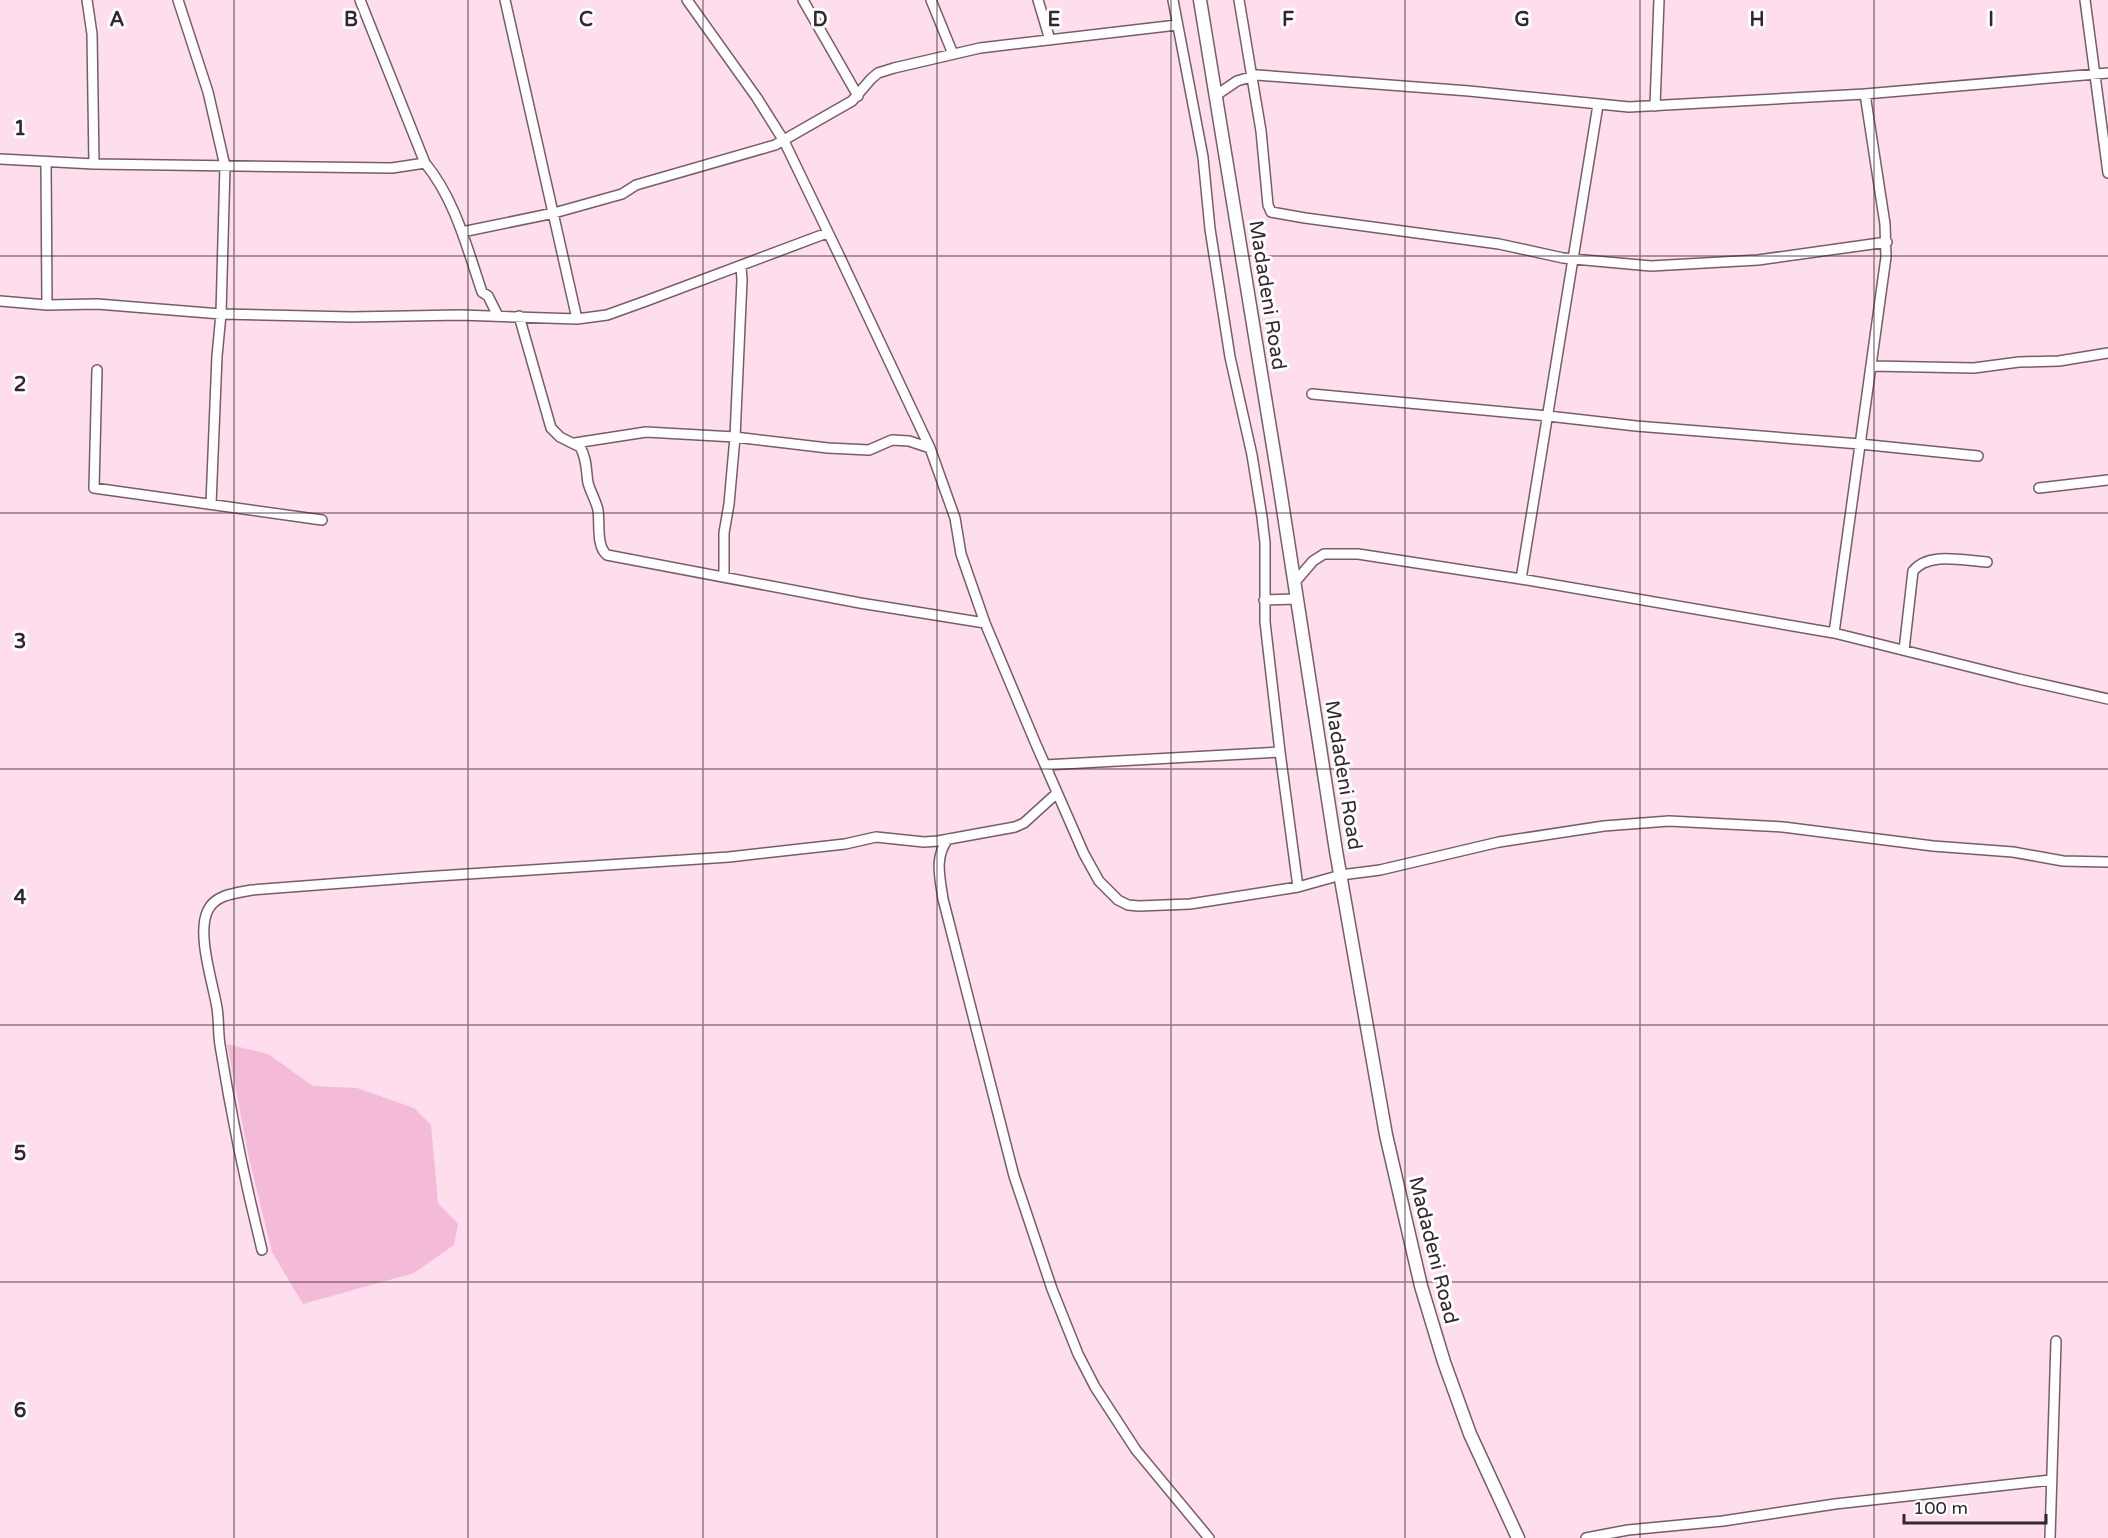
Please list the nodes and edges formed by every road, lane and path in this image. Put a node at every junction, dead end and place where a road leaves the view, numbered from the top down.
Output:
1 (87, 0) edge
2 (178, 0) edge
3 (360, 0) edge
4 (505, 0) edge
5 (687, 0) edge
6 (803, 0) edge
7 (931, 0) edge
8 (1038, 0) edge
9 (1173, 0) edge
10 (1200, 0) edge
11 (1239, 0) edge
12 (1659, 0) edge
13 (2085, 0) edge
14 (1176, 25) junction
15 (1050, 40) junction
16 (953, 54) junction
17 (2108, 73) edge
18 (2094, 75) junction
19 (1251, 76) junction
20 (1865, 94) junction
21 (858, 96) junction
22 (1215, 96) junction
23 (1598, 105) junction
24 (1655, 106) junction
25 (2106, 140) edge
26 (784, 141) junction
27 (0, 159) edge
28 (46, 163) junction
29 (425, 163) junction
30 (94, 164) junction
31 (225, 166) junction
32 (2108, 173) edge
33 (554, 213) junction
34 (462, 232) junction
35 (827, 232) junction
36 (1887, 242) junction
37 (1574, 258) junction
38 (741, 266) junction
39 (0, 301) edge
40 (47, 305) junction
41 (221, 314) junction
42 (498, 316) junction
43 (519, 316) junction
44 (577, 319) junction
45 (2108, 353) edge
46 (1871, 366) junction
47 (97, 370) dead end
48 (1312, 394) dead end
49 (1548, 416) junction
50 (735, 437) junction
51 (575, 443) junction
52 (1860, 444) junction
53 (930, 448) junction
54 (1978, 456) dead end
55 (2108, 480) edge
56 (2039, 488) dead end
57 (211, 504) junction
58 (322, 520) dead end
59 (1987, 562) dead end
60 (724, 576) junction
61 (1521, 579) junction
62 (1295, 582) junction
63 (1297, 599) junction
64 (1264, 600) junction
65 (985, 623) junction
66 (1834, 633) junction
67 (1904, 650) junction
68 (2108, 699) edge
69 (1280, 752) junction
70 (1045, 765) junction
71 (1057, 793) junction
72 (948, 839) junction
73 (2108, 862) edge
74 (1341, 875) junction
75 (1298, 887) junction
76 (262, 1250) dead end
77 (2056, 1341) dead end
78 (2051, 1480) junction
79 (1209, 1538) edge
80 (1518, 1538) edge
81 (1586, 1538) edge
82 (2050, 1538) edge

1 - 30 street
2 - 31 street
3 - 29 street
4 - 33 street
5 - 26 street
6 - 21 street
7 - 16 street
8 - 15 street
9 - 14 street
10 - 22 street, Madadeni Road
11 - 19 street
12 - 24 street
13 - 18 street
14 - 15 street
14 - 64 street
15 - 16 street
16 - 21 street
17 - 18 street
18 - 20 street
18 - 25 street
19 - 22 street
19 - 23 street
19 - 37 street
20 - 24 street
20 - 36 street
21 - 26 street
22 - 62 street, Madadeni Road
23 - 24 street
23 - 37 street
25 - 32 street
26 - 33 street
26 - 35 street
27 - 28 street
28 - 30 street
28 - 40 street
29 - 31 street
29 - 34 street
30 - 31 street
31 - 41 street
33 - 34 street
33 - 44 street
34 - 42 street
35 - 38 street
35 - 53 street
36 - 37 street
36 - 46 street
37 - 49 street
38 - 44 street
38 - 50 street
39 - 40 street
40 - 41 street
41 - 42 street
41 - 57 street
42 - 43 street
43 - 44 street
43 - 51 street
45 - 46 street
46 - 52 street
47 - 57 street
48 - 49 street
49 - 52 street
49 - 61 street
50 - 51 street
50 - 53 street
50 - 60 street
51 - 60 street
52 - 54 street
52 - 66 street
53 - 65 street
55 - 56 street
57 - 58 street
59 - 67 street
60 - 65 street
61 - 62 street
61 - 66 street
62 - 63 street, Madadeni Road
63 - 64 street
63 - 74 street, Madadeni Road
64 - 69 street
65 - 70 street
66 - 67 street
67 - 68 street
69 - 70 street
69 - 75 street
70 - 71 street
71 - 72 street
71 - 75 street
72 - 76 street
72 - 79 street
73 - 74 street
74 - 75 street
74 - 80 street, Madadeni Road
77 - 78 street
78 - 81 street
78 - 82 street

